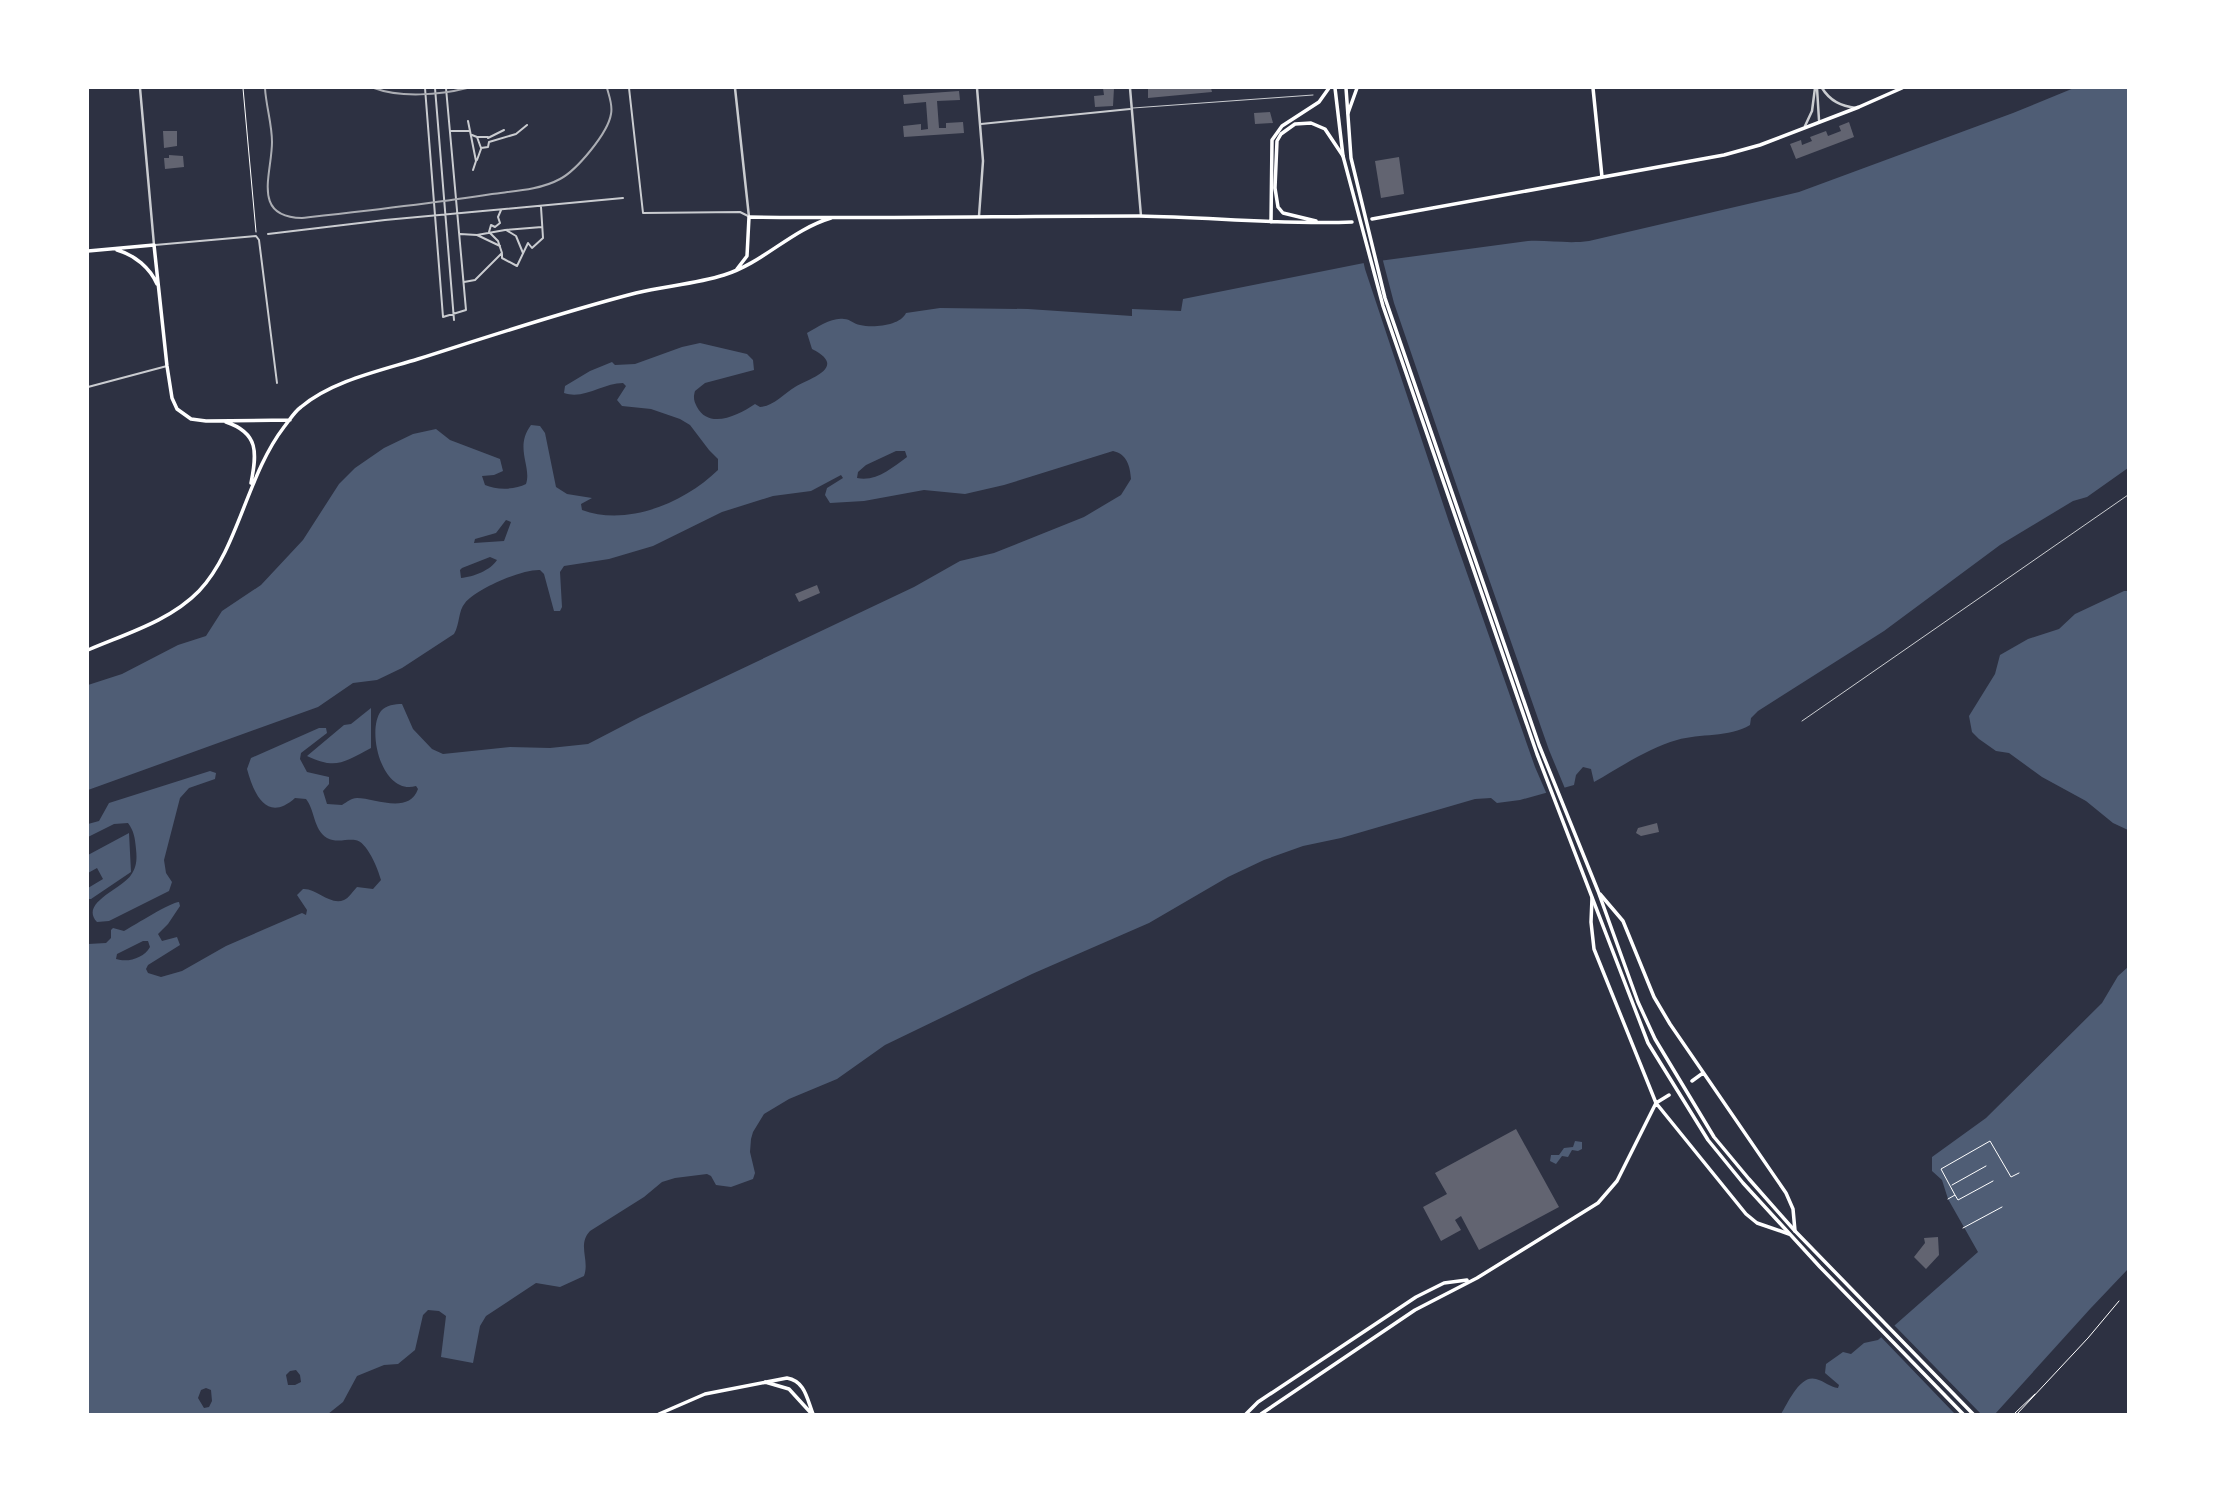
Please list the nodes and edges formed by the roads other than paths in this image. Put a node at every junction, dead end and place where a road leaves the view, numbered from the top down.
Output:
1 (140, 88) edge
2 (425, 88) edge
3 (435, 88) edge
4 (446, 88) edge
5 (629, 88) edge
6 (735, 88) edge
7 (978, 88) edge
8 (1130, 88) edge
9 (1329, 88) edge
10 (1335, 88) edge
11 (1346, 88) edge
12 (1357, 88) edge
13 (1593, 88) edge
14 (1816, 88) edge
15 (1822, 88) edge
16 (1902, 88) edge
17 (1313, 95) dead end
18 (1131, 108) junction
19 (1856, 108) junction
20 (1348, 115) junction
21 (1819, 120) junction
22 (468, 121) dead end
23 (981, 124) junction
24 (527, 125) dead end
25 (1805, 127) junction
26 (503, 130) dead end
27 (449, 131) junction
28 (499, 132) junction
29 (471, 133) junction
30 (477, 137) junction
31 (503, 138) junction
32 (489, 140) junction
33 (481, 148) junction
34 (1343, 156) junction
35 (476, 161) junction
36 (473, 170) dead end
37 (1602, 177) junction
38 (623, 198) dead end
39 (541, 207) junction
40 (501, 211) junction
41 (457, 213) junction
42 (446, 214) junction
43 (436, 215) junction
44 (979, 216) junction
45 (1141, 216) junction
46 (749, 217) junction
47 (831, 218) junction
48 (1372, 219) dead end
49 (1270, 222) junction
50 (1352, 222) dead end
51 (1325, 223) junction
52 (542, 227) junction
53 (505, 230) junction
54 (489, 232) junction
55 (459, 233) junction
56 (268, 234) dead end
57 (477, 235) junction
58 (154, 245) junction
59 (502, 247) junction
60 (114, 249) junction
61 (88, 251) edge
62 (502, 253) junction
63 (522, 254) junction
64 (736, 270) junction
65 (463, 282) junction
66 (158, 286) junction
67 (454, 314) junction
68 (454, 320) dead end
69 (167, 366) junction
70 (277, 383) dead end
71 (88, 387) edge
72 (290, 420) junction
73 (220, 421) junction
74 (249, 490) junction
75 (2129, 495) edge
76 (88, 650) edge
77 (1802, 721) dead end
78 (1567, 820) junction
79 (1598, 891) junction
80 (1592, 895) junction
81 (1703, 1073) junction
82 (1692, 1081) dead end
83 (1669, 1095) dead end
84 (1656, 1103) junction
85 (1796, 1231) junction
86 (1790, 1234) junction
87 (1472, 1280) junction
88 (1416, 1297) junction
89 (1422, 1306) junction
90 (763, 1382) junction
91 (659, 1415) edge
92 (812, 1415) edge
93 (1246, 1415) edge
94 (1261, 1415) edge
95 (1962, 1415) edge
96 (1973, 1415) edge

1 - 58 street
2 - 43 street
3 - 42 street
4 - 27 street
5 - 46 street
6 - 46 street
7 - 23 street
8 - 18 street
9 - 49 main road
10 - 34 main road
11 - 20 main road
12 - 20 main road
13 - 37 main road
14 - 21 street
14 - 25 street
15 - 19 street
16 - 19 main road
17 - 18 lane
18 - 23 street
18 - 45 street
19 - 21 main road
20 - 78 main road
21 - 25 main road
22 - 29 street
23 - 44 street
24 - 31 street
25 - 37 main road
26 - 28 street
27 - 29 street
27 - 41 street
28 - 31 street
28 - 32 street
29 - 30 street
29 - 35 street
30 - 32 street
30 - 33 street
31 - 32 street
32 - 33 street
33 - 35 street
34 - 51 main road
34 - 78 main road
35 - 36 street
37 - 48 main road
38 - 39 street
39 - 40 street
39 - 52 street
40 - 41 street
40 - 54 street
41 - 42 street
41 - 55 street
42 - 43 street
42 - 67 street
43 - 56 street
43 - 67 street
44 - 45 main road
44 - 47 main road
45 - 49 main road
46 - 47 main road
46 - 64 main road
47 - 64 main road
49 - 51 main road
50 - 51 main road
52 - 53 street
52 - 63 street
53 - 54 street
53 - 63 street
54 - 57 street
54 - 59 street
55 - 57 street
55 - 65 street
57 - 59 street
58 - 60 main road
58 - 66 main road
58 - 70 street
59 - 62 street
60 - 61 main road
60 - 66 main road
62 - 63 street
62 - 65 street
64 - 72 main road
65 - 67 street
66 - 69 main road
67 - 68 street
69 - 71 street
69 - 73 main road
72 - 73 main road
72 - 74 main road
73 - 74 main road
74 - 76 main road
75 - 77 lane
78 - 79 main road
78 - 80 main road
79 - 81 main road
79 - 85 main road
80 - 84 main road
80 - 86 main road
81 - 82 main road
81 - 85 main road
83 - 84 main road
84 - 86 main road
84 - 87 main road
85 - 96 main road
86 - 95 main road
87 - 88 main road
87 - 89 main road
88 - 89 main road
88 - 93 main road
89 - 94 main road
90 - 91 main road
90 - 92 main road
90 - 92 main road

